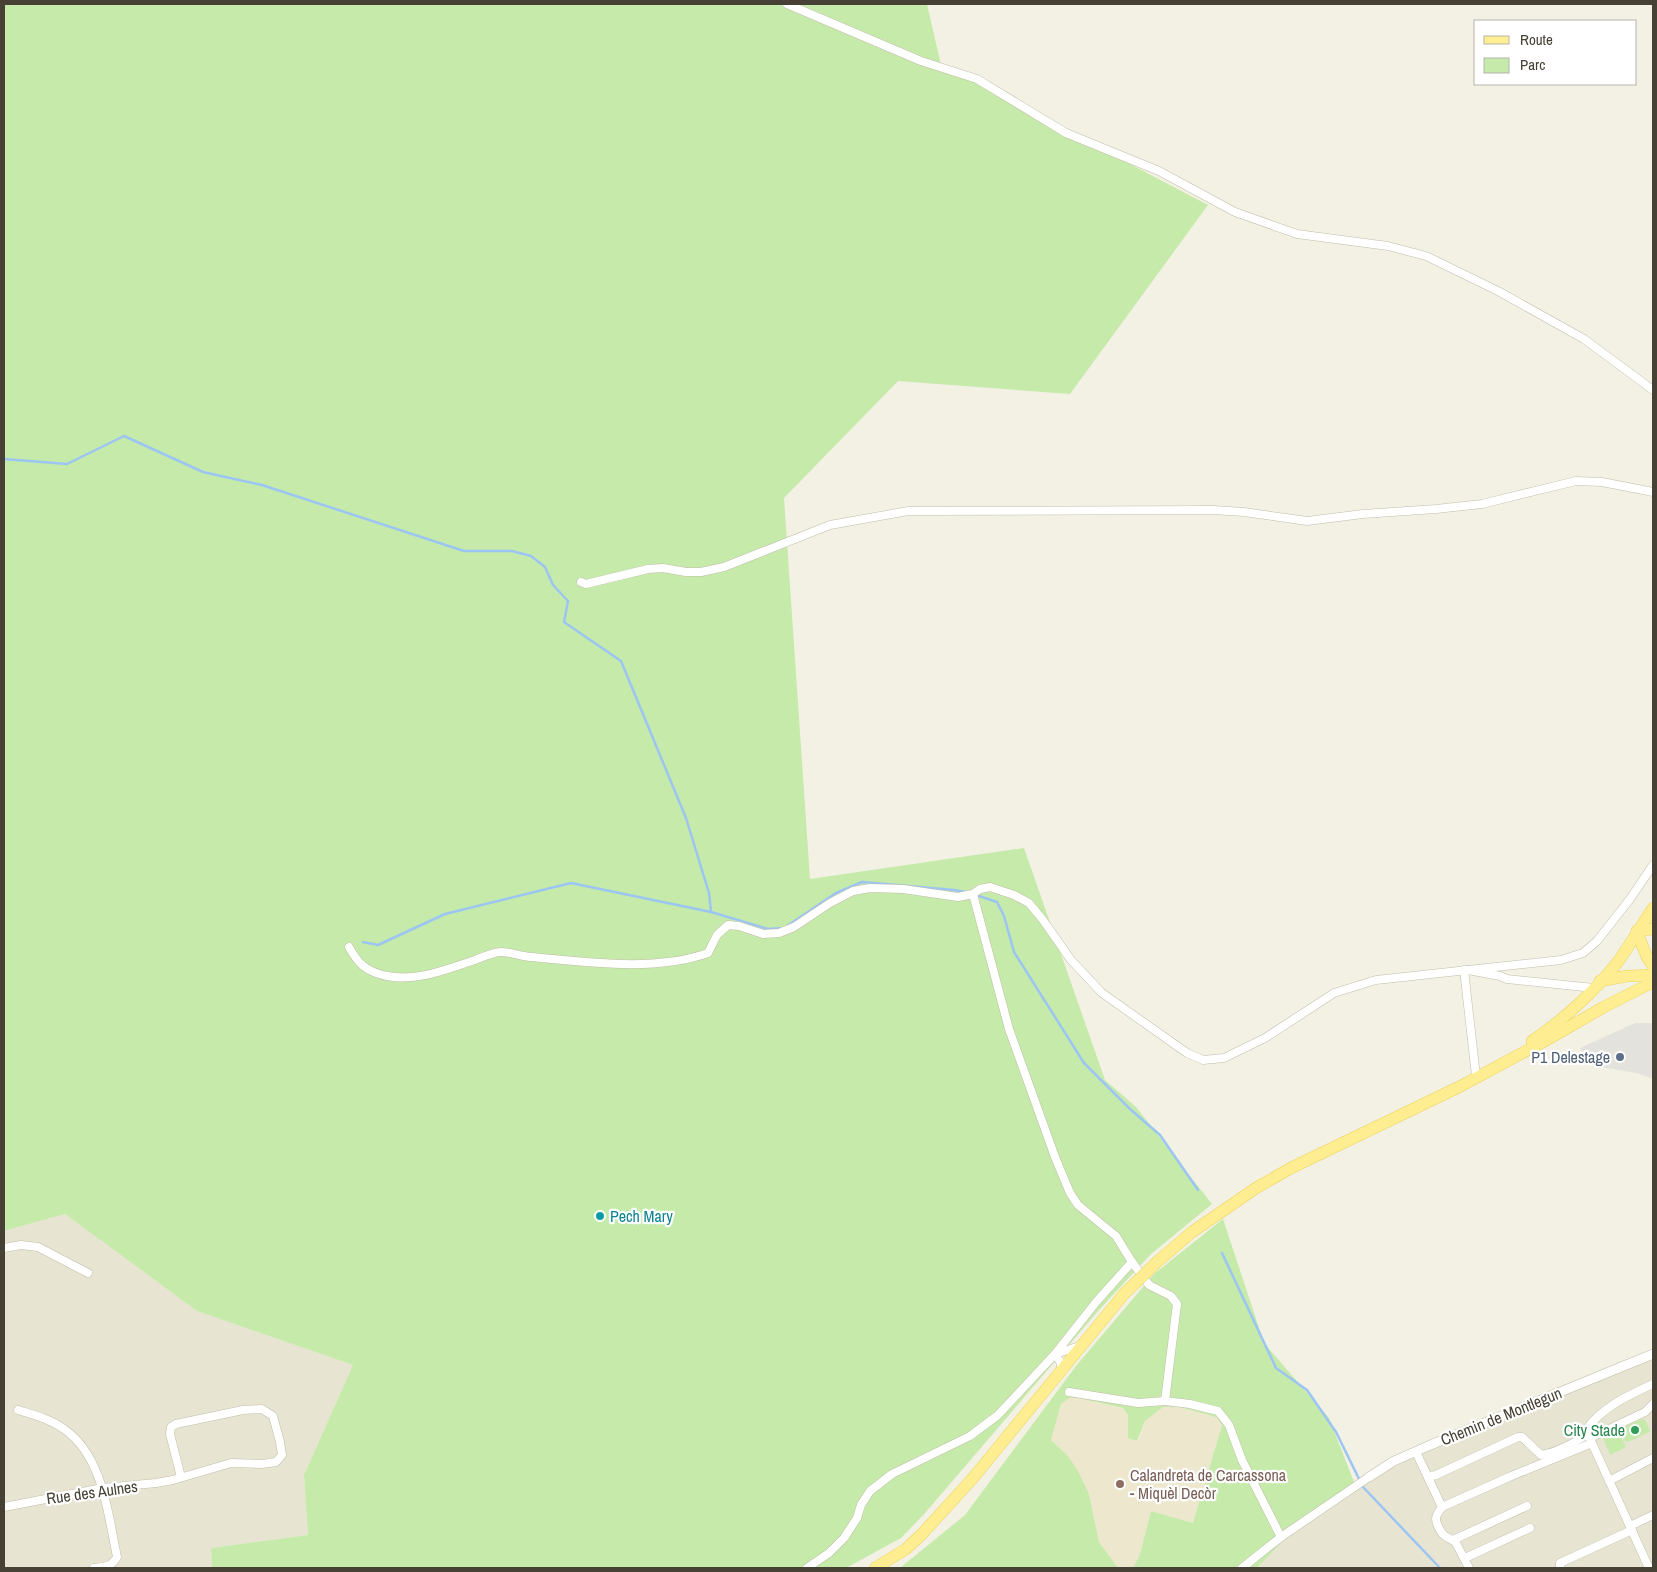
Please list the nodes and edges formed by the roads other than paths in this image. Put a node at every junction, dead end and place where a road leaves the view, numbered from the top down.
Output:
1 (787, 4) edge
2 (1653, 390) edge
3 (1653, 492) edge
4 (581, 582) dead end
5 (1653, 865) edge
6 (973, 894) junction
7 (1653, 908) edge
8 (1653, 929) edge
9 (1637, 931) junction
10 (349, 947) dead end
11 (1653, 966) edge
12 (1466, 970) junction
13 (1653, 975) edge
14 (1653, 982) edge
15 (1597, 984) junction
16 (1476, 1076) junction
17 (1461, 1086) junction
18 (4, 1248) edge
19 (1132, 1262) junction
20 (88, 1273) dead end
21 (1082, 1346) junction
22 (1054, 1354) junction
23 (1653, 1354) edge
24 (1061, 1371) junction
25 (1653, 1384) edge
26 (1069, 1392) dead end
27 (1165, 1400) junction
28 (1653, 1404) edge
29 (18, 1410) dead end
30 (1589, 1436) junction
31 (1416, 1452) junction
32 (1653, 1458) edge
33 (181, 1477) junction
34 (1369, 1477) joint
35 (1428, 1478) junction
36 (1609, 1481) junction
37 (103, 1488) junction
38 (1527, 1506) dead end
39 (4, 1507) edge
40 (1442, 1507) junction
41 (1650, 1517) edge
42 (1530, 1528) dead end
43 (1631, 1528) junction
44 (1280, 1537) junction
45 (1453, 1540) junction
46 (1465, 1558) junction
47 (94, 1568) edge
48 (807, 1568) edge
49 (875, 1568) edge
50 (1242, 1568) edge
51 (1469, 1568) edge
52 (1560, 1568) edge
53 (1649, 1568) edge

1 - 2 street
3 - 4 street
5 - 12 street
6 - 10 street
6 - 12 street
6 - 19 street
7 - 9 main road
8 - 9 main road
9 - 11 main road
9 - 15 main road
12 - 15 street
12 - 16 street
13 - 15 main road
14 - 17 main road
15 - 16 main road
16 - 17 main road
17 - 21 main road, bridge
18 - 20 street
19 - 22 street
19 - 27 street
21 - 22 street
21 - 24 main road
22 - 24 street
22 - 48 street
23 - 31 street, Chemin de Montlegun
24 - 49 main road
25 - 30 street
26 - 27 street
27 - 44 street
28 - 30 street
29 - 37 street
30 - 35 street
30 - 36 street
30 - 40 street
31 - 34 street, Chemin de Montlegun
31 - 35 street
32 - 36 street
33 - 33 street, Rue des Aulnes
33 - 37 street, Rue des Aulnes
34 - 44 street, Chemin de Montlegun
35 - 40 street
36 - 43 street
37 - 39 street, Rue des Aulnes
37 - 47 street
38 - 45 street
40 - 45 street
41 - 43 street
42 - 46 street
43 - 52 street
43 - 53 street
44 - 50 street, Chemin de Montlegun
45 - 46 street
46 - 51 street

